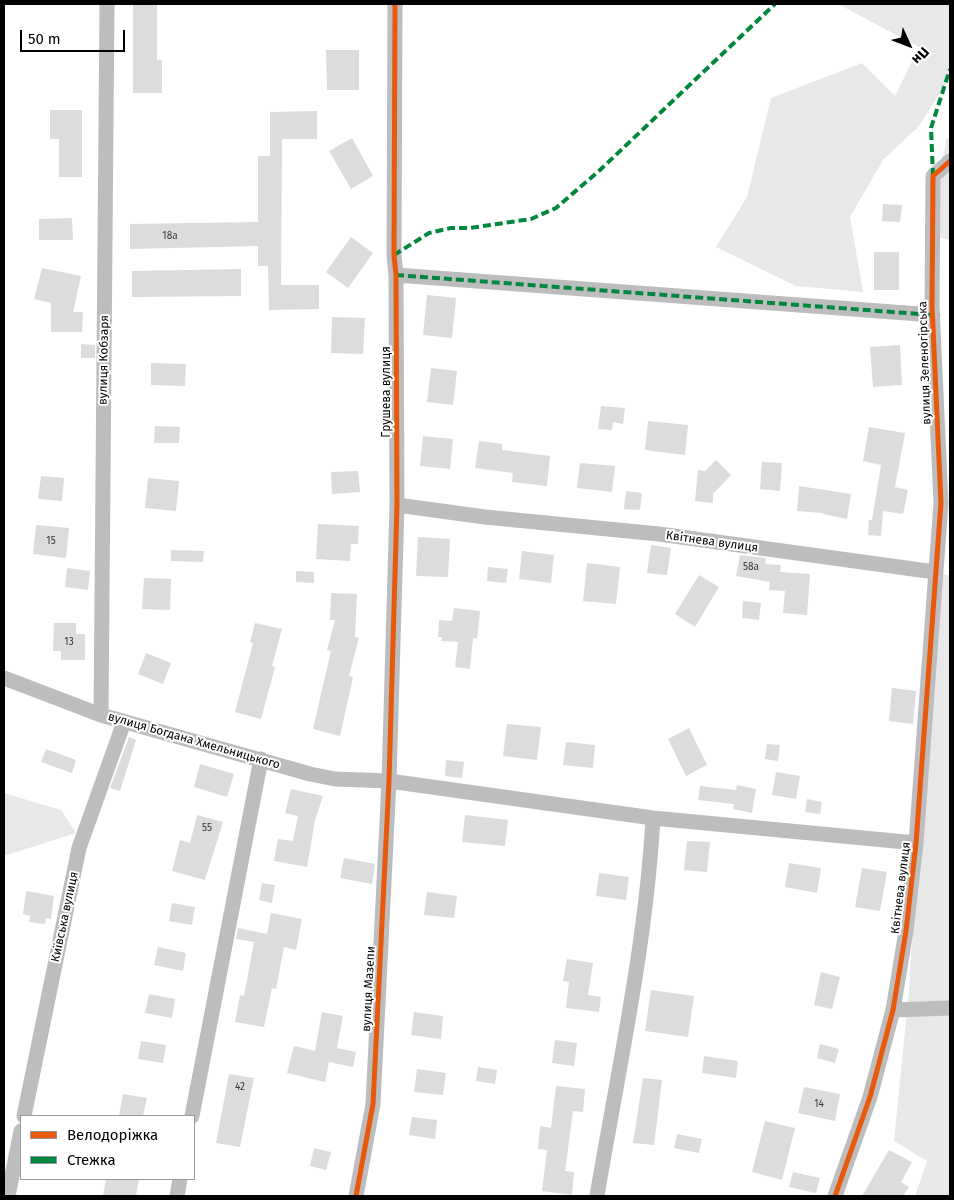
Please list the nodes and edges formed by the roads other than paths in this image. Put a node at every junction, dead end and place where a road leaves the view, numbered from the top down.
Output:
1 (107, 4) edge
2 (395, 4) edge
3 (950, 161) edge
4 (396, 275) junction
5 (933, 315) junction
6 (397, 505) junction
7 (935, 572) junction
8 (4, 678) edge
9 (101, 715) junction
10 (124, 722) junction
11 (261, 759) junction
12 (389, 781) junction
13 (653, 818) junction
14 (916, 843) junction
15 (950, 1008) edge
16 (893, 1010) junction
17 (24, 1115) edge
18 (192, 1115) edge
19 (20, 1137) edge
20 (180, 1180) edge
21 (8, 1196) edge
22 (177, 1196) edge
23 (356, 1196) edge
24 (596, 1196) edge
25 (836, 1196) edge

1 - 9 street, вулиця Кобзаря
2 - 4 street, Грушева вулиця
3 - 5 street, вулиця Зеленогірська
4 - 5 street
4 - 6 street, Грушева вулиця
5 - 7 street, вулиця Зеленогірська
6 - 7 street, Квітнева вулиця
6 - 12 street, Грушева вулиця
7 - 14 street, Квітнева вулиця
8 - 9 street, вулиця Богдана Хмельницького
9 - 10 street, вулиця Богдана Хмельницького
10 - 11 street, вулиця Богдана Хмельницького
10 - 17 street, Київська вулиця
11 - 12 street, вулиця Богдана Хмельницького
11 - 18 street
12 - 13 street, Квітнева вулиця
12 - 23 street, вулиця Мазепи
13 - 14 street, Квітнева вулиця
13 - 24 street
14 - 16 street, Квітнева вулиця
15 - 16 street
16 - 25 street, Квітнева вулиця
19 - 21 street
20 - 22 street

